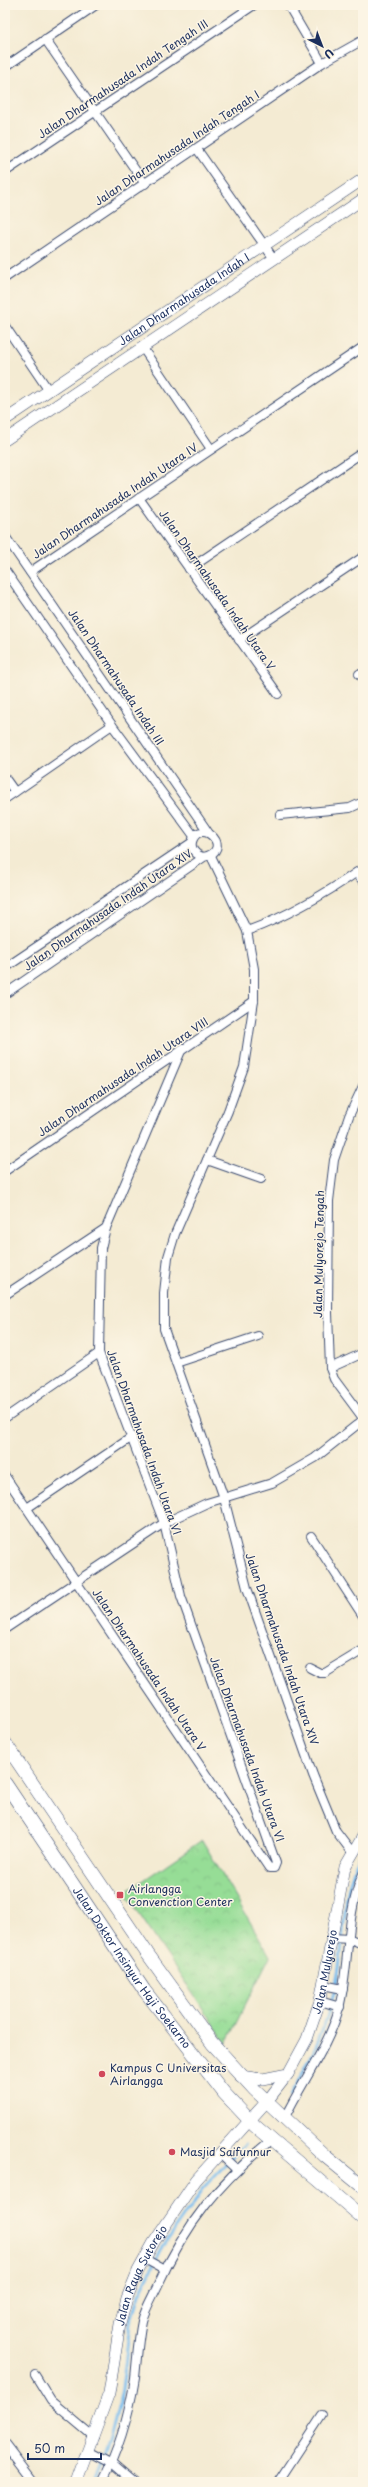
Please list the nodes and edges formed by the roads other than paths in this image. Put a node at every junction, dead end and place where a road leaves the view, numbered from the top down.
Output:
1 (96, 5) edge
2 (254, 5) edge
3 (288, 5) edge
4 (45, 39) junction
5 (363, 40) edge
6 (322, 63) junction
7 (5, 67) edge
8 (95, 112) junction
9 (197, 149) junction
10 (5, 172) edge
11 (363, 179) edge
12 (145, 184) junction
13 (363, 199) edge
14 (264, 245) junction
15 (274, 259) junction
16 (5, 278) edge
17 (5, 326) edge
18 (363, 346) edge
19 (142, 348) junction
20 (49, 391) junction
21 (5, 420) edge
22 (5, 440) edge
23 (211, 449) junction
24 (363, 452) edge
25 (139, 498) junction
26 (5, 536) edge
27 (363, 557) edge
28 (188, 569) junction
29 (5, 570) edge
30 (30, 572) junction
31 (239, 640) junction
32 (278, 694) dead end
33 (112, 725) junction
34 (5, 778) edge
35 (15, 792) junction
36 (5, 799) edge
37 (363, 802) edge
38 (280, 815) dead end
39 (208, 832) junction
40 (193, 840) junction
41 (207, 856) junction
42 (359, 870) edge
43 (363, 881) edge
44 (247, 931) junction
45 (5, 968) edge
46 (5, 994) edge
47 (254, 1001) junction
48 (181, 1051) junction
49 (363, 1086) edge
50 (207, 1160) junction
51 (5, 1171) edge
52 (261, 1179) dead end
53 (106, 1228) junction
54 (5, 1295) edge
55 (258, 1336) dead end
56 (99, 1353) junction
57 (363, 1353) edge
58 (176, 1363) junction
59 (330, 1368) junction
60 (5, 1418) edge
61 (363, 1419) edge
62 (132, 1437) junction
63 (5, 1476) edge
64 (224, 1498) junction
65 (27, 1508) junction
66 (164, 1523) junction
67 (311, 1536) dead end
68 (76, 1581) junction
69 (363, 1616) edge
70 (5, 1629) edge
71 (363, 1650) edge
72 (310, 1668) dead end
73 (5, 1743) edge
74 (5, 1783) edge
75 (363, 1836) edge
76 (352, 1852) junction
77 (276, 1863) joint
78 (363, 1874) edge
79 (333, 1939) junction
80 (347, 1939) junction
81 (363, 1944) edge
82 (325, 1986) junction
83 (341, 1989) junction
84 (322, 2002) junction
85 (336, 2006) junction
86 (288, 2074) junction
87 (240, 2076) junction
88 (276, 2108) junction
89 (253, 2124) junction
90 (268, 2137) junction
91 (222, 2156) junction
92 (234, 2168) junction
93 (363, 2187) edge
94 (363, 2218) edge
95 (147, 2260) junction
96 (162, 2269) junction
97 (35, 2375) dead end
98 (322, 2415) dead end
99 (94, 2437) junction
100 (5, 2444) edge
101 (92, 2453) junction
102 (110, 2462) junction
103 (34, 2482) edge
104 (76, 2482) edge
105 (102, 2482) edge
106 (133, 2482) edge
107 (278, 2482) edge

1 - 4 street
2 - 8 street, Jalan Dharmahusada Indah Tengah III
3 - 6 street
4 - 7 street
4 - 8 street
5 - 6 street, Jalan Dharmahusada Indah Tengah I
6 - 9 street, Jalan Dharmahusada Indah Tengah I
8 - 10 street, Jalan Dharmahusada Indah Tengah III
8 - 12 street
9 - 12 street, Jalan Dharmahusada Indah Tengah I
9 - 14 street
11 - 14 main road, Jalan Dharmahusada Indah I
12 - 16 street, Jalan Dharmahusada Indah Tengah I
13 - 15 main road, Jalan Dharmahusada Indah I
14 - 15 street
14 - 20 main road, Jalan Dharmahusada Indah I
15 - 19 main road, Jalan Dharmahusada Indah I
17 - 20 street
18 - 23 street, Jalan Dharmahusada Indah Utara IV
19 - 22 main road, Jalan Dharmahusada Indah I
19 - 23 street, Jalan Dharmahusada Indah Utara IV
20 - 21 main road, Jalan Dharmahusada Indah I
23 - 25 street, Jalan Dharmahusada Indah Utara IV
24 - 28 street
25 - 28 street, Jalan Dharmahusada Indah Utara V
25 - 30 street, Jalan Dharmahusada Indah Utara IV
26 - 30 street, Jalan Dharmahusada Indah III
27 - 31 street
28 - 31 street, Jalan Dharmahusada Indah Utara V
29 - 33 street
30 - 39 street, Jalan Dharmahusada Indah III
31 - 32 street, Jalan Dharmahusada Indah Utara V
33 - 35 street
33 - 40 street
34 - 35 street
35 - 36 street
37 - 38 street
39 - 40 street
39 - 41 street
40 - 41 street
40 - 45 street, Jalan Dharmahusada Indah Utara XIV
41 - 44 street, Jalan Dharmahusada Indah Utara XIV
41 - 46 street, Jalan Dharmahusada Indah Utara XIV
42 - 43 street
42 - 44 street
44 - 47 street, Jalan Dharmahusada Indah Utara XIV
47 - 48 street, Jalan Dharmahusada Indah Utara VIII
47 - 50 street, Jalan Dharmahusada Indah Utara XIV
48 - 51 street, Jalan Dharmahusada Indah Utara VIII
48 - 53 street, Jalan Dharmahusada Indah Utara VI
49 - 59 street, Jalan Mulyorejo Tengah
50 - 52 street
50 - 58 street, Jalan Dharmahusada Indah Utara XIV
53 - 54 street
53 - 56 street, Jalan Dharmahusada Indah Utara VI
55 - 58 street
56 - 60 street
56 - 62 street, Jalan Dharmahusada Indah Utara VI
57 - 59 street
58 - 64 street, Jalan Dharmahusada Indah Utara XIV
59 - 61 street, Jalan Mulyorejo Tengah
61 - 64 street
62 - 65 street
62 - 66 street, Jalan Dharmahusada Indah Utara VI
63 - 65 street, Jalan Dharmahusada Indah Utara V
64 - 66 street
64 - 76 street, Jalan Dharmahusada Indah Utara XIV
65 - 68 street, Jalan Dharmahusada Indah Utara V
66 - 68 street
66 - 77 street, Jalan Dharmahusada Indah Utara VI
67 - 69 street
68 - 70 street
68 - 77 street, Jalan Dharmahusada Indah Utara V
71 - 72 street
73 - 87 main road, Jalan Doktor Insinyur Haji Soekarno
74 - 89 main road, Jalan Doktor Insinyur Haji Soekarno
75 - 76 main road, Jalan Mulyorejo
76 - 79 main road, Jalan Mulyorejo
78 - 80 street
79 - 80 street
79 - 82 main road, Jalan Mulyorejo
80 - 81 street
80 - 83 street
82 - 83 street
82 - 84 main road, Jalan Mulyorejo
83 - 85 street
84 - 85 street
84 - 86 main road, Jalan Mulyorejo
85 - 88 street
86 - 87 main road
86 - 88 main road, Jalan Mulyorejo
87 - 88 main road, Jalan Doktor Insinyur Haji Soekarno
88 - 89 main road, Jalan Raya Sutorejo
88 - 93 main road, Jalan Doktor Insinyur Haji Soekarno
89 - 90 main road, Jalan Doktor Insinyur Haji Soekarno
89 - 91 main road, Jalan Raya Sutorejo
90 - 92 street
90 - 94 main road, Jalan Doktor Insinyur Haji Soekarno
91 - 92 street
91 - 95 main road, Jalan Raya Sutorejo
92 - 96 street
95 - 96 street
95 - 99 main road, Jalan Raya Sutorejo
96 - 102 street
97 - 99 street
98 - 107 street
99 - 101 main road, Jalan Raya Sutorejo
100 - 103 street
101 - 102 street
101 - 104 main road, Jalan Raya Sutorejo
102 - 105 street
102 - 106 street

